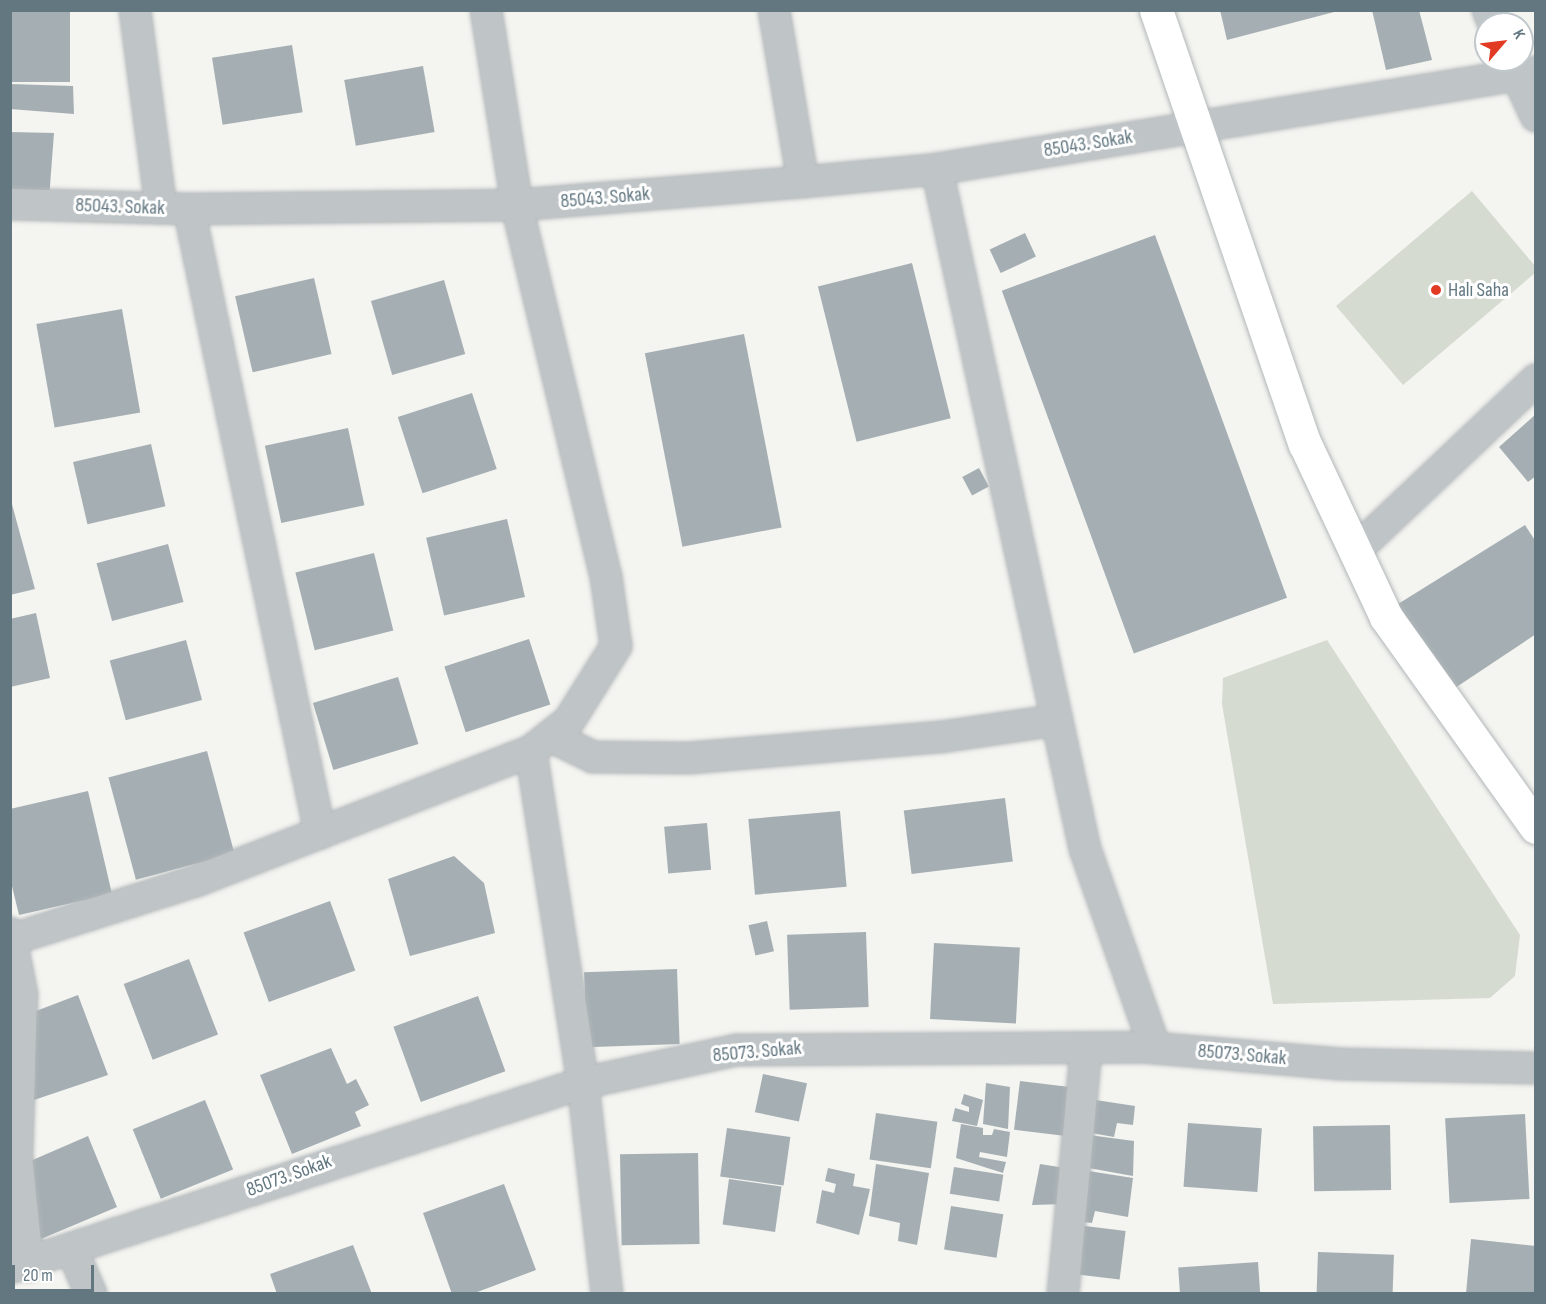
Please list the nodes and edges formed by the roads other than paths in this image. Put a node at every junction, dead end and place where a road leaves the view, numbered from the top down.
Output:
1 (135, 10) edge
2 (486, 10) edge
3 (774, 10) edge
4 (1156, 10) edge
5 (1504, 72) edge
6 (1522, 72) edge
7 (1536, 116) edge
8 (1196, 127) junction
9 (937, 169) junction
10 (803, 182) junction
11 (10, 204) edge
12 (517, 205) junction
13 (175, 209) junction
14 (1534, 386) edge
15 (1356, 550) junction
16 (1057, 720) junction
17 (541, 744) junction
18 (1536, 827) edge
19 (320, 833) junction
20 (11, 938) edge
21 (1155, 1048) junction
22 (1086, 1049) junction
23 (1536, 1068) edge
24 (583, 1083) junction
25 (72, 1250) junction
26 (19, 1266) edge
27 (91, 1293) edge
28 (607, 1293) edge
29 (1063, 1293) edge

1 - 13 street
2 - 12 street
3 - 10 street
4 - 8 main road
5 - 8 street, 85043. Sokak
6 - 7 street
8 - 9 street, 85043. Sokak
8 - 15 main road
9 - 10 street, 85043. Sokak
9 - 16 street
10 - 12 street, 85043. Sokak
11 - 13 street, 85043. Sokak
12 - 13 street, 85043. Sokak
12 - 17 street
13 - 19 street
14 - 15 street
15 - 18 main road
16 - 17 street
16 - 21 street
17 - 19 street
17 - 24 street
19 - 20 street
20 - 26 street
21 - 22 street, 85073. Sokak
21 - 23 street, 85073. Sokak
22 - 24 street, 85073. Sokak
22 - 29 street
24 - 25 street, 85073. Sokak
24 - 28 street
25 - 26 street, 85073. Sokak
25 - 27 street

